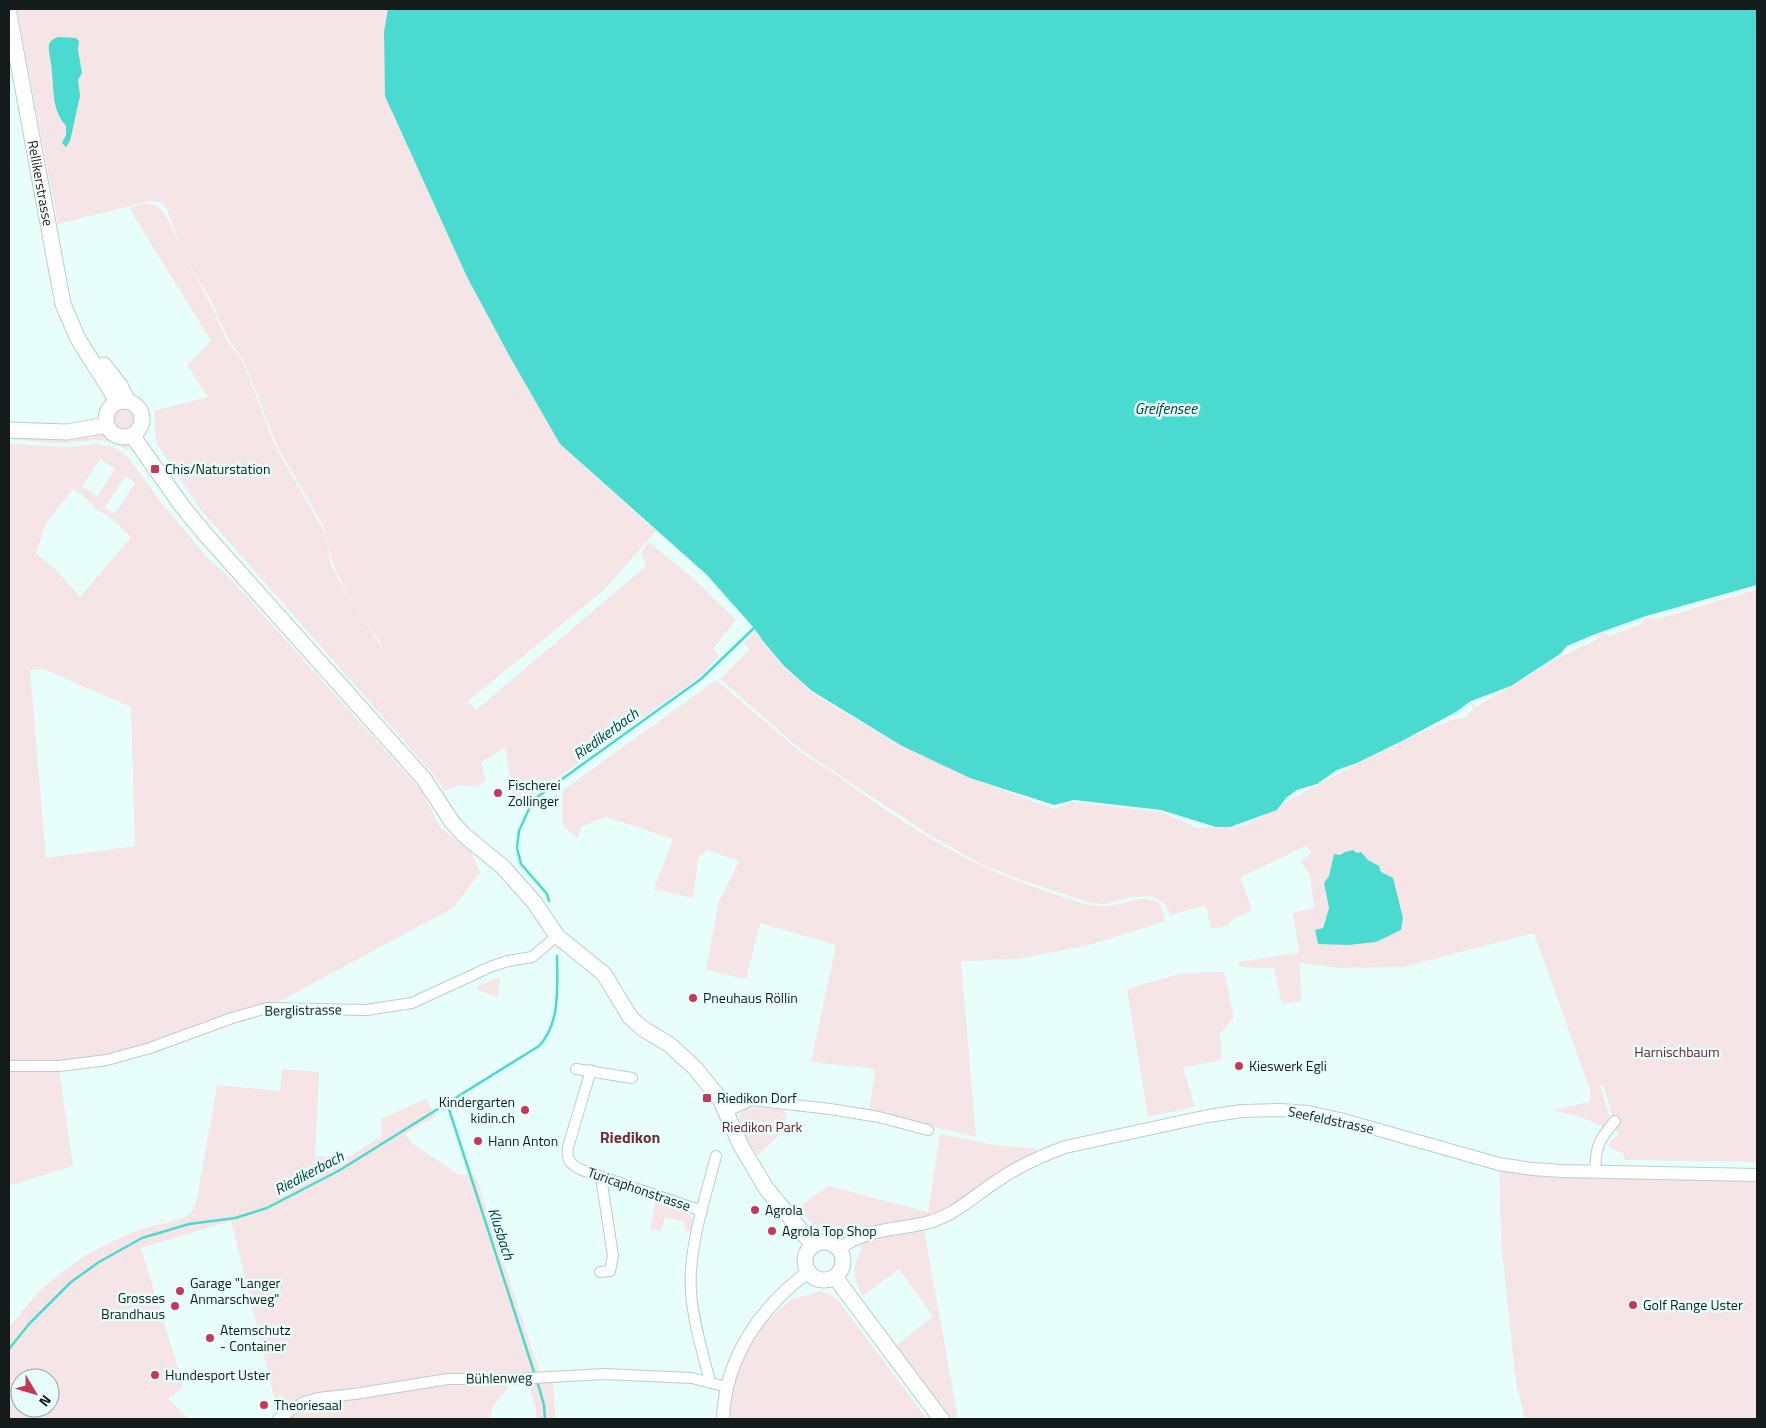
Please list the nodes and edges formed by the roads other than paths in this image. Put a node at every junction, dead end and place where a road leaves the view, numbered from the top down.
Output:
1 (9, 14) edge
2 (122, 401) junction
3 (107, 425) junction
4 (9, 430) edge
5 (132, 435) junction
6 (558, 936) junction
7 (9, 1066) edge
8 (576, 1068) dead end
9 (591, 1070) junction
10 (632, 1078) dead end
11 (726, 1112) junction
12 (1615, 1121) dead end
13 (928, 1130) dead end
14 (716, 1156) dead end
15 (1595, 1172) junction
16 (1757, 1175) edge
17 (601, 1177) junction
18 (702, 1211) junction
19 (813, 1245) junction
20 (839, 1249) junction
21 (600, 1272) dead end
22 (808, 1272) junction
23 (835, 1277) junction
24 (710, 1382) junction
25 (727, 1386) junction
26 (278, 1419) edge
27 (723, 1419) edge
28 (941, 1419) edge

1 - 2 main road, Rellikerstrasse
2 - 3 main road
2 - 5 main road
3 - 4 main road
3 - 5 main road
5 - 6 main road
6 - 7 street, Berglistrasse
6 - 11 main road
8 - 9 street
9 - 10 street
9 - 17 street, Turicaphonstrasse
11 - 13 street
11 - 19 main road
12 - 15 street
14 - 18 street
15 - 16 street, Seefeldstrasse
15 - 20 street, Seefeldstrasse
17 - 18 street, Turicaphonstrasse
17 - 21 street
18 - 24 street
19 - 20 main road
19 - 22 main road
20 - 23 main road
22 - 23 main road
22 - 25 street
23 - 28 main road
24 - 25 street, Bühlenweg
24 - 26 street, Bühlenweg
25 - 27 street

